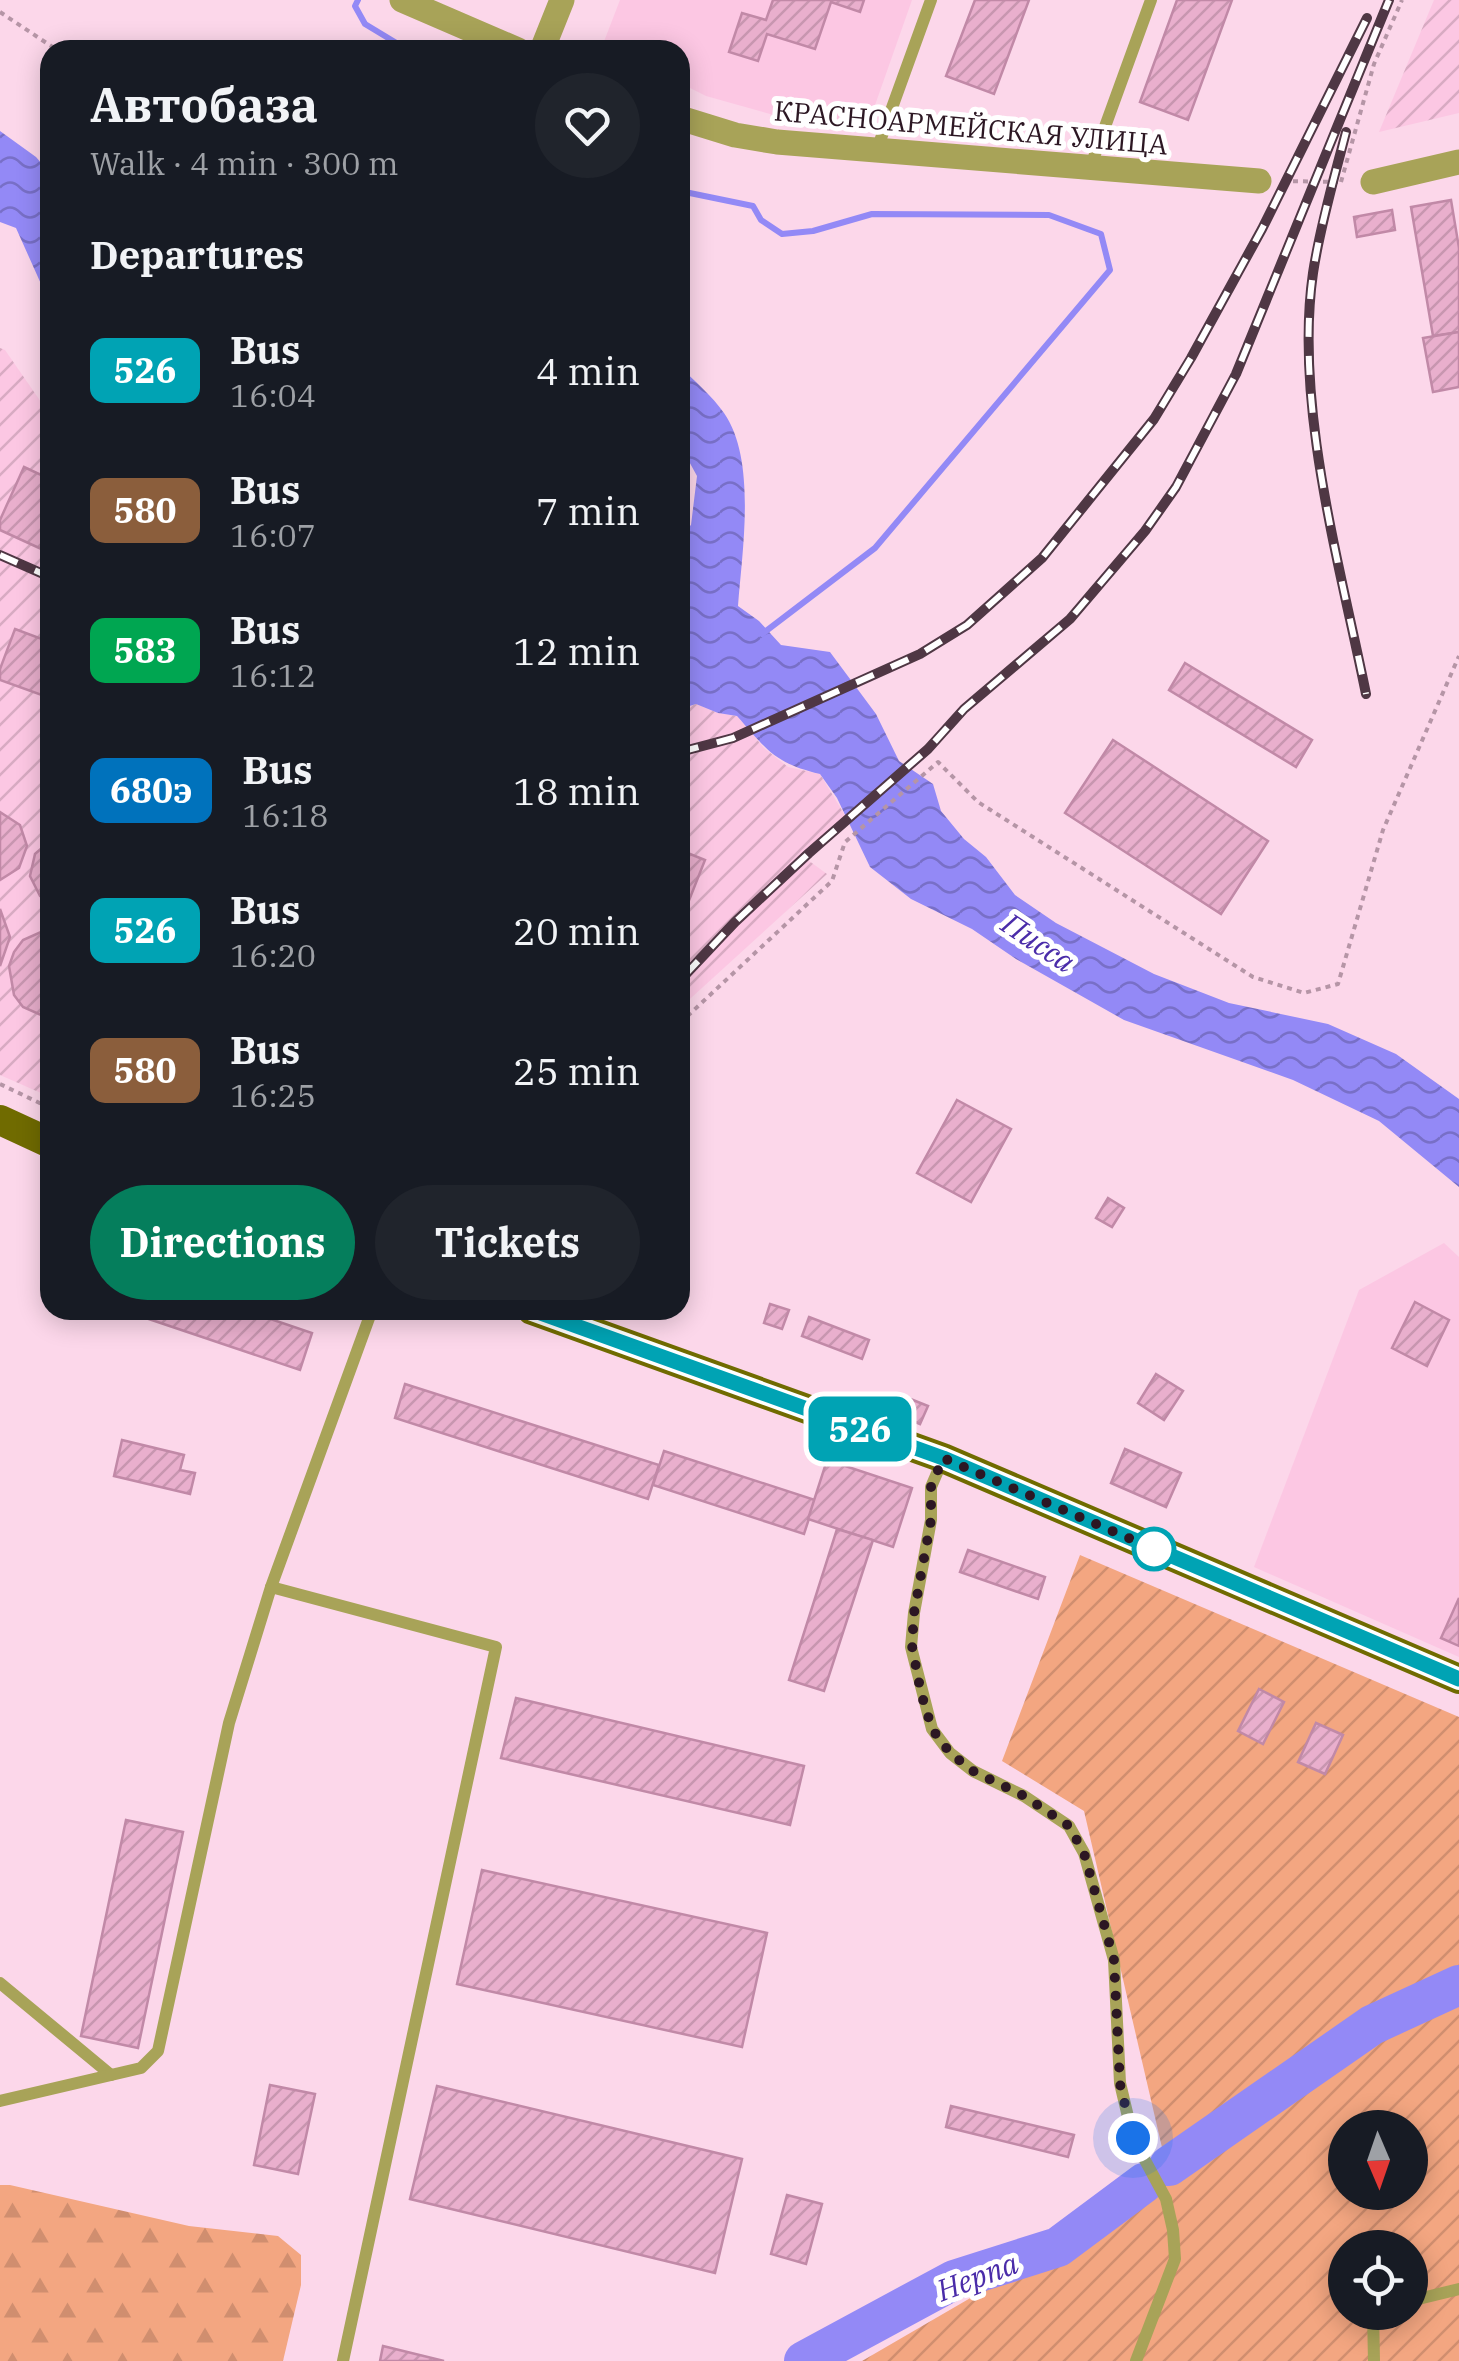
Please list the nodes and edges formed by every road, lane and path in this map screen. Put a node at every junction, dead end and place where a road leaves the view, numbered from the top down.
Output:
1 (402, 0) edge
2 (562, 0) edge
3 (931, 0) edge
4 (1151, 0) edge
5 (1402, 0) edge
6 (0, 12) edge
7 (42, 40) edge
8 (495, 40) edge
9 (546, 40) edge
10 (690, 121) edge
11 (876, 152) junction
12 (1459, 162) edge
13 (1090, 168) junction
14 (1259, 181) joint
15 (1341, 182) junction
16 (1373, 182) joint
17 (1459, 656) edge
18 (690, 1014) edge
19 (0, 1084) edge
20 (40, 1103) edge
21 (0, 1120) edge
22 (40, 1138) edge
23 (368, 1320) edge
24 (560, 1320) edge
25 (943, 1458) junction
26 (271, 1587) junction
27 (1459, 1679) edge
28 (0, 1983) edge
29 (111, 2074) junction
30 (0, 2102) edge
31 (1459, 2288) edge
32 (1428, 2296) edge
33 (1373, 2330) edge
34 (343, 2361) edge
35 (1136, 2361) edge
36 (1374, 2361) edge

1 - 8 street
2 - 9 street
3 - 11 lane
4 - 13 lane
5 - 15 path
6 - 7 path
10 - 11 street, КРАСНОАРМЕЙСКАЯ УЛИЦА
11 - 13 street, КРАСНОАРМЕЙСКАЯ УЛИЦА
12 - 16 street
13 - 14 street, КРАСНОАРМЕЙСКАЯ УЛИЦА
14 - 15 path
15 - 16 path
17 - 18 path
19 - 20 path
21 - 22 main road
23 - 26 lane
24 - 25 main road
25 - 27 main road
25 - 35 lane
26 - 29 lane
26 - 34 lane
28 - 29 lane
29 - 30 lane
31 - 32 lane
33 - 36 lane

